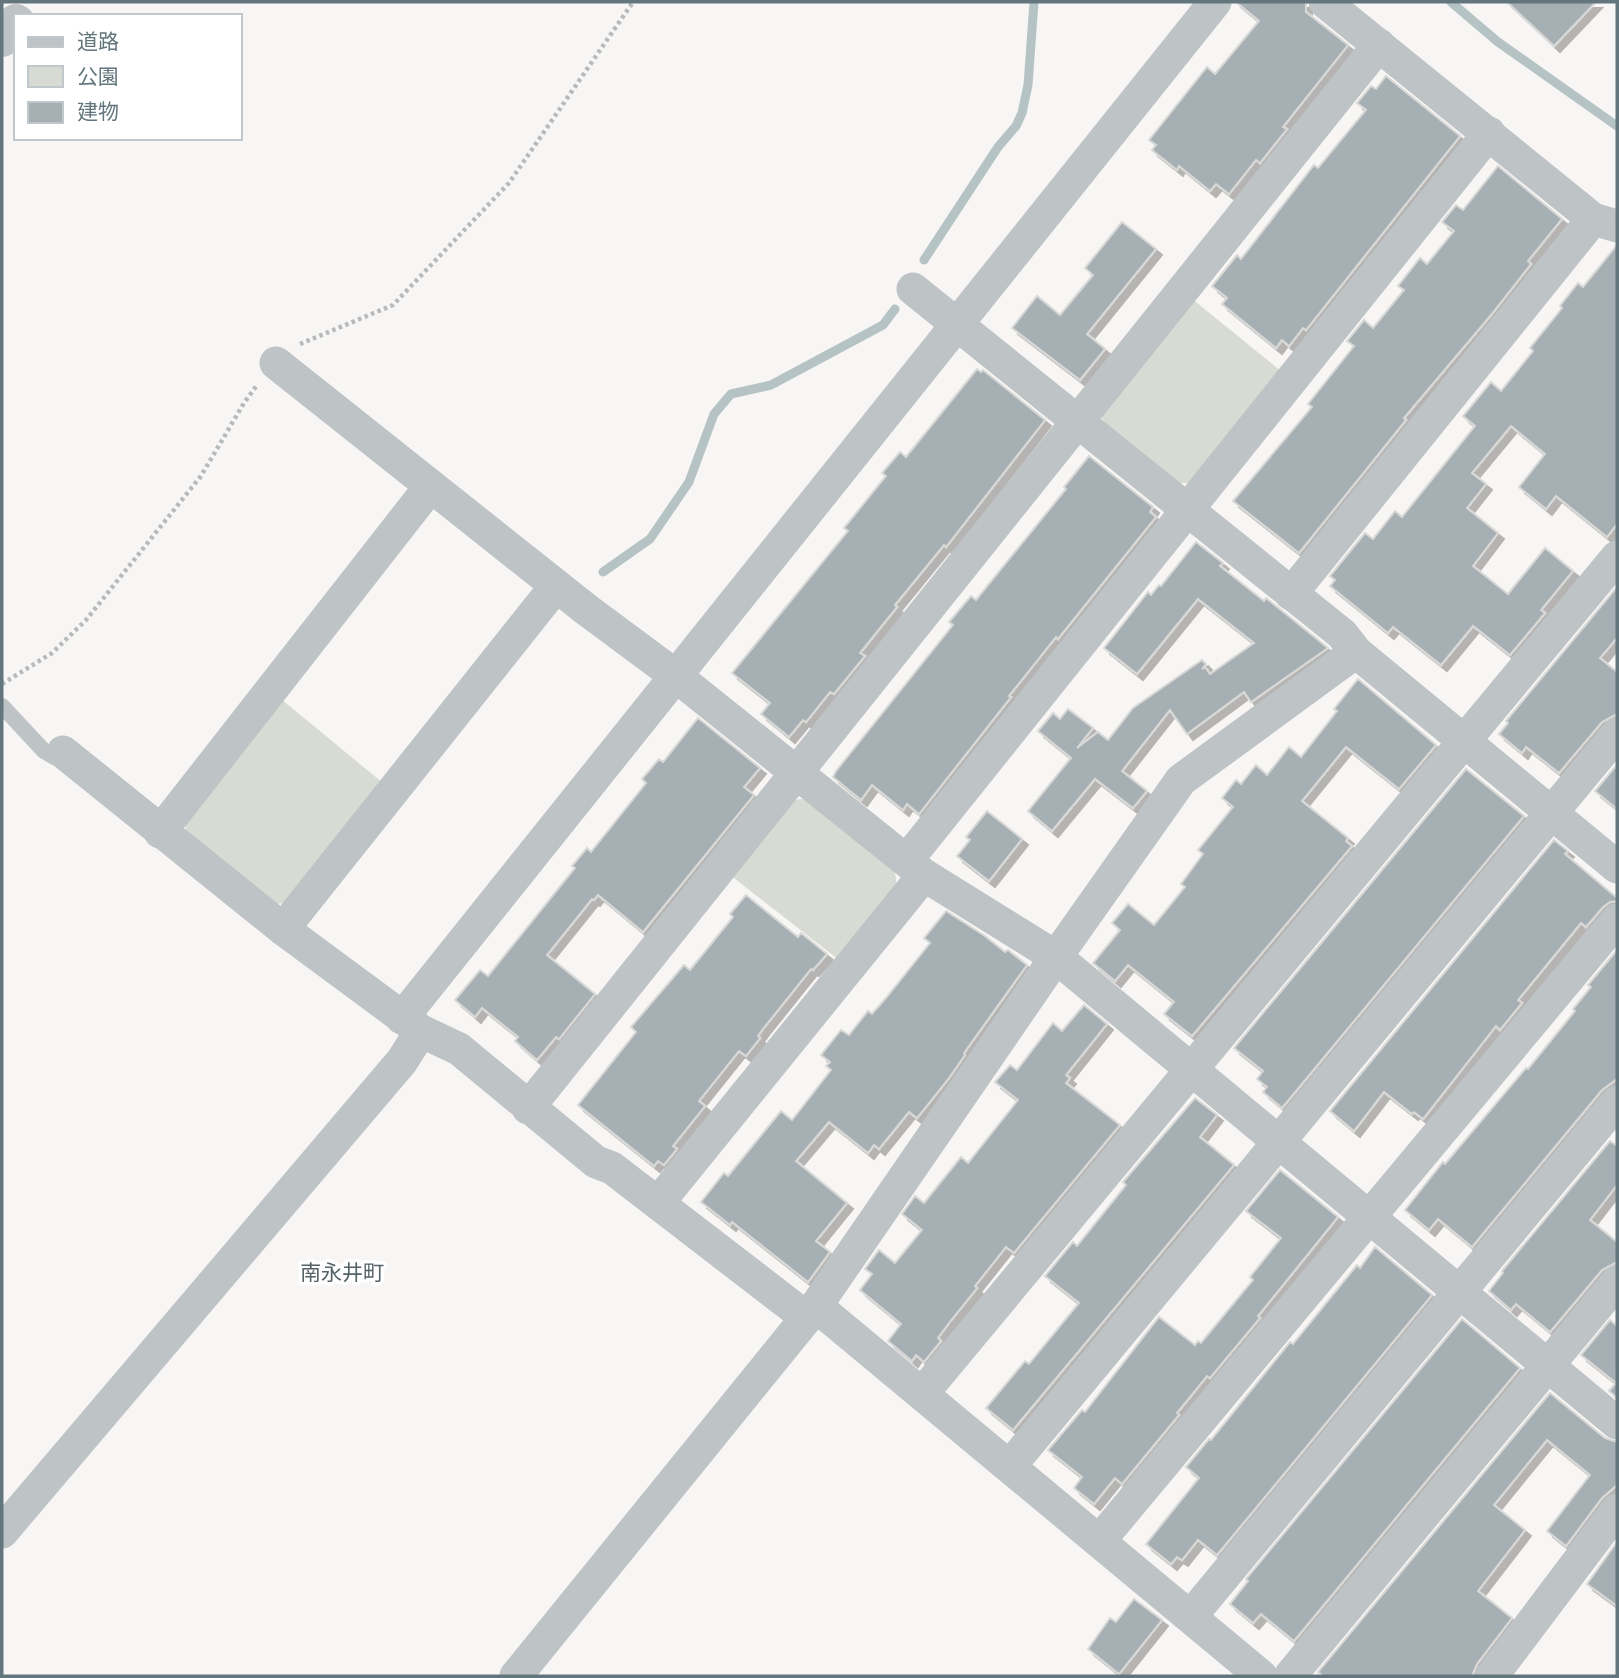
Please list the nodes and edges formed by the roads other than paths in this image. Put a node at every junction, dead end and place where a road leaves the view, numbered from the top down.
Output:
1 (1215, 2) edge
2 (1325, 2) edge
3 (14, 25) edge
4 (2, 38) edge
5 (1379, 45) junction
6 (1489, 133) junction
7 (1605, 222) edge
8 (913, 289) dead end
9 (957, 325) junction
10 (276, 363) road end
11 (1076, 422) junction
12 (430, 487) junction
13 (1187, 510) junction
14 (1617, 557) edge
15 (556, 586) junction
16 (1292, 594) junction
17 (1356, 652) junction
18 (676, 676) junction
19 (2, 706) edge
20 (1617, 734) edge
21 (1465, 741) junction
22 (63, 752) joint
23 (795, 772) junction
24 (1551, 813) junction
25 (160, 832) junction
26 (915, 867) junction
27 (1617, 867) edge
28 (1617, 920) edge
29 (283, 929) junction
30 (1056, 957) junction
31 (411, 1024) junction
32 (1192, 1068) junction
33 (1617, 1102) edge
34 (528, 1108) junction
35 (1279, 1140) junction
36 (658, 1203) junction
37 (1370, 1216) junction
38 (1617, 1282) edge
39 (1459, 1292) junction
40 (812, 1312) junction
41 (1548, 1365) junction
42 (922, 1394) junction
43 (1617, 1423) edge
44 (1010, 1466) junction
45 (1617, 1510) edge
46 (2, 1532) edge
47 (1100, 1540) junction
48 (1191, 1616) junction
49 (516, 1676) edge
50 (1261, 1676) edge
51 (1290, 1676) edge
52 (1492, 1676) edge

1 - 9 street
2 - 5 street
3 - 4 street
5 - 6 street
5 - 11 street
6 - 7 street
6 - 13 street
7 - 16 street
8 - 9 street
9 - 11 street
9 - 18 street
10 - 12 street
11 - 13 street
11 - 23 street
12 - 15 street
12 - 25 street
13 - 16 street
13 - 26 street
14 - 21 street
15 - 18 street
15 - 29 street
16 - 17 street
17 - 21 street
17 - 30 street
18 - 23 street
18 - 31 street
19 - 22 lane
20 - 24 street
21 - 24 street
21 - 32 street
22 - 25 street
23 - 26 street
23 - 34 street
24 - 27 street
24 - 35 street
25 - 29 street
26 - 30 street
26 - 36 street
28 - 37 street
29 - 31 street
30 - 32 street
30 - 40 street
31 - 34 street
31 - 46 street
32 - 35 street
32 - 42 street
33 - 39 street
34 - 36 street
35 - 37 street
35 - 44 street
36 - 40 street
37 - 39 street
37 - 47 street
38 - 41 street
39 - 41 street
39 - 48 street
40 - 42 street
40 - 49 street
41 - 43 street
41 - 51 street
42 - 44 street
44 - 47 street
45 - 52 street
47 - 48 street
48 - 50 street

